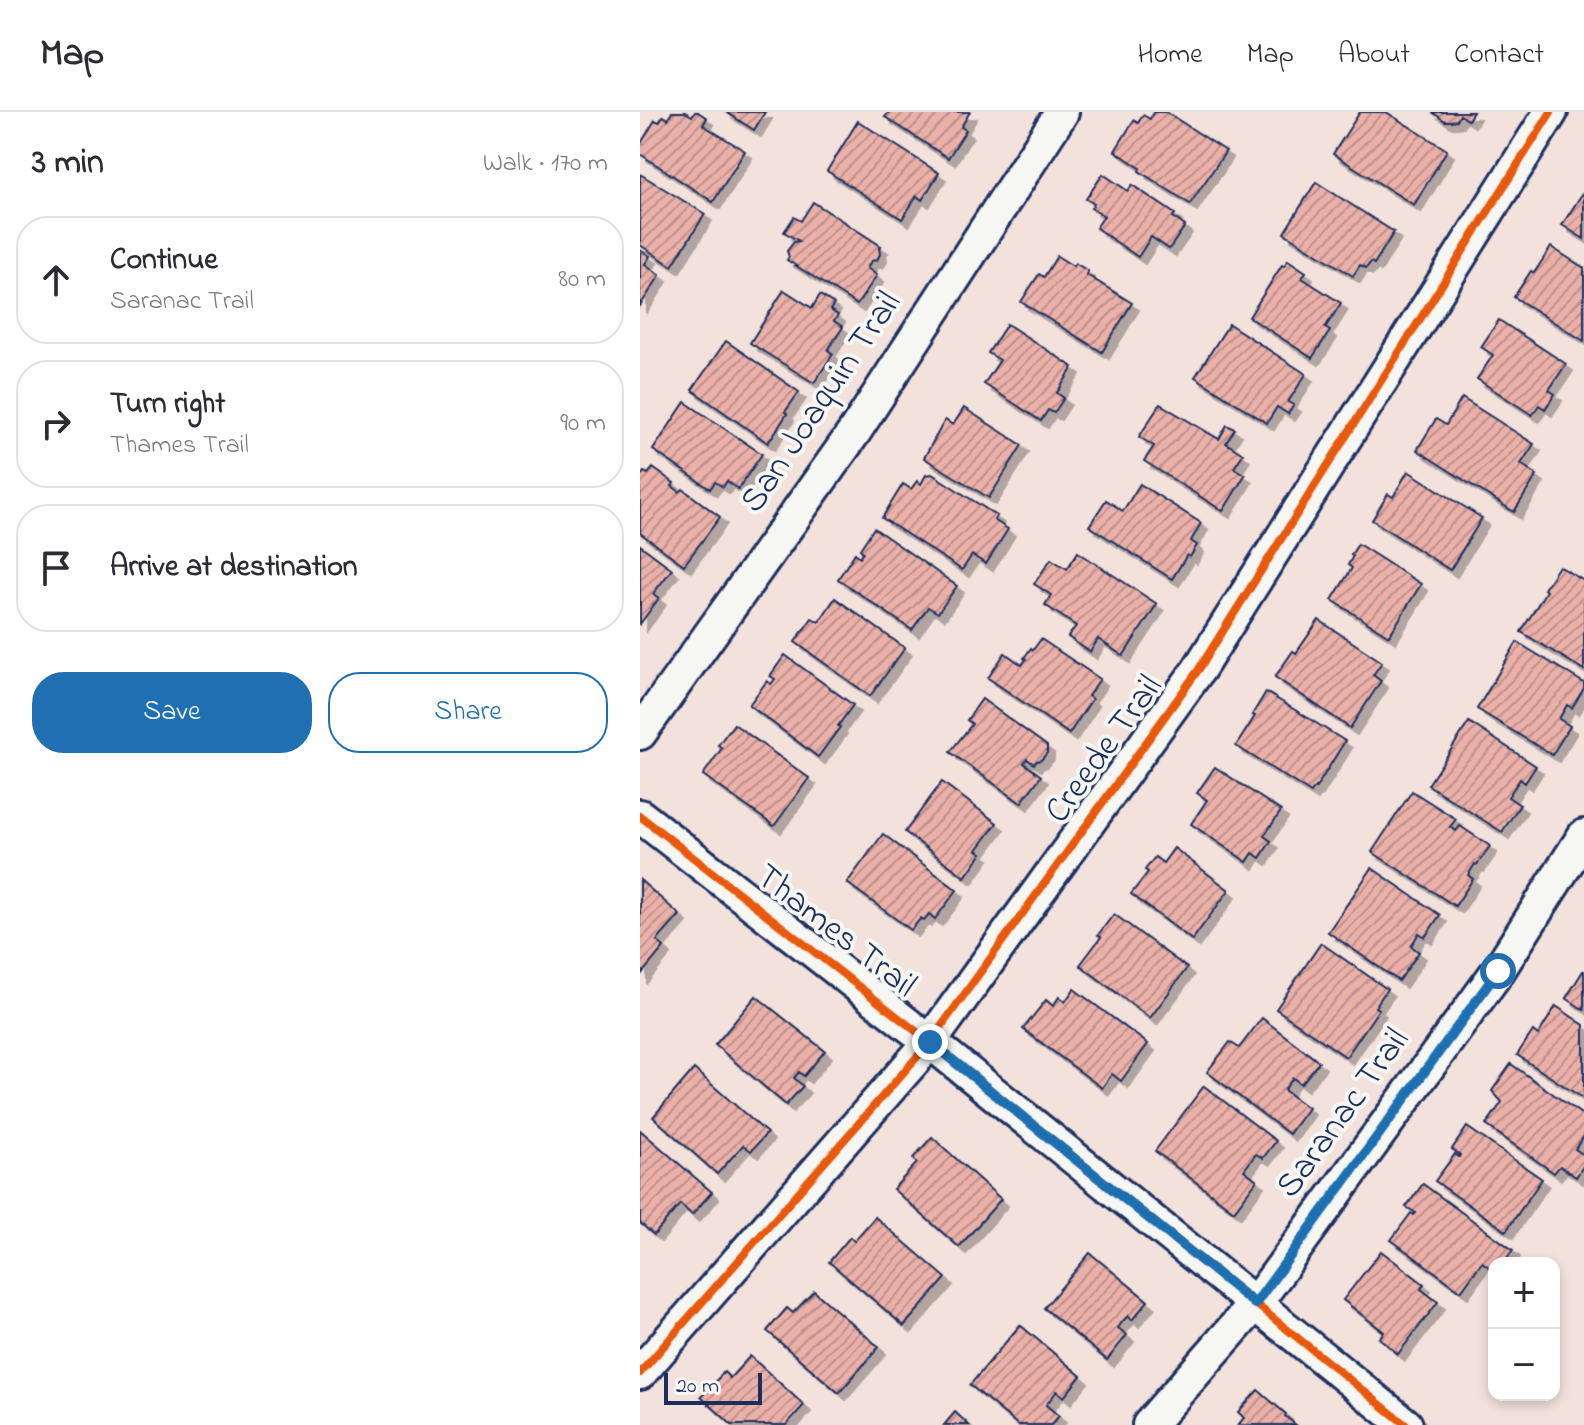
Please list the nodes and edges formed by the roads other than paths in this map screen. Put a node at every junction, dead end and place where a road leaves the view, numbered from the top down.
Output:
1 (1062, 112) edge
2 (1551, 112) edge
3 (640, 733) edge
4 (640, 816) edge
5 (1584, 836) edge
6 (930, 1042) junction
7 (1255, 1304) junction
8 (640, 1373) edge
9 (1149, 1425) edge
10 (1406, 1425) edge

1 - 3 street, San Joaquin Trail
2 - 6 street, Creede Trail
4 - 6 street, Thames Trail
5 - 7 street, Saranac Trail
6 - 7 street, Thames Trail
6 - 8 street, Creede Trail
7 - 9 street, Saranac Trail
7 - 10 street, Thames Trail

